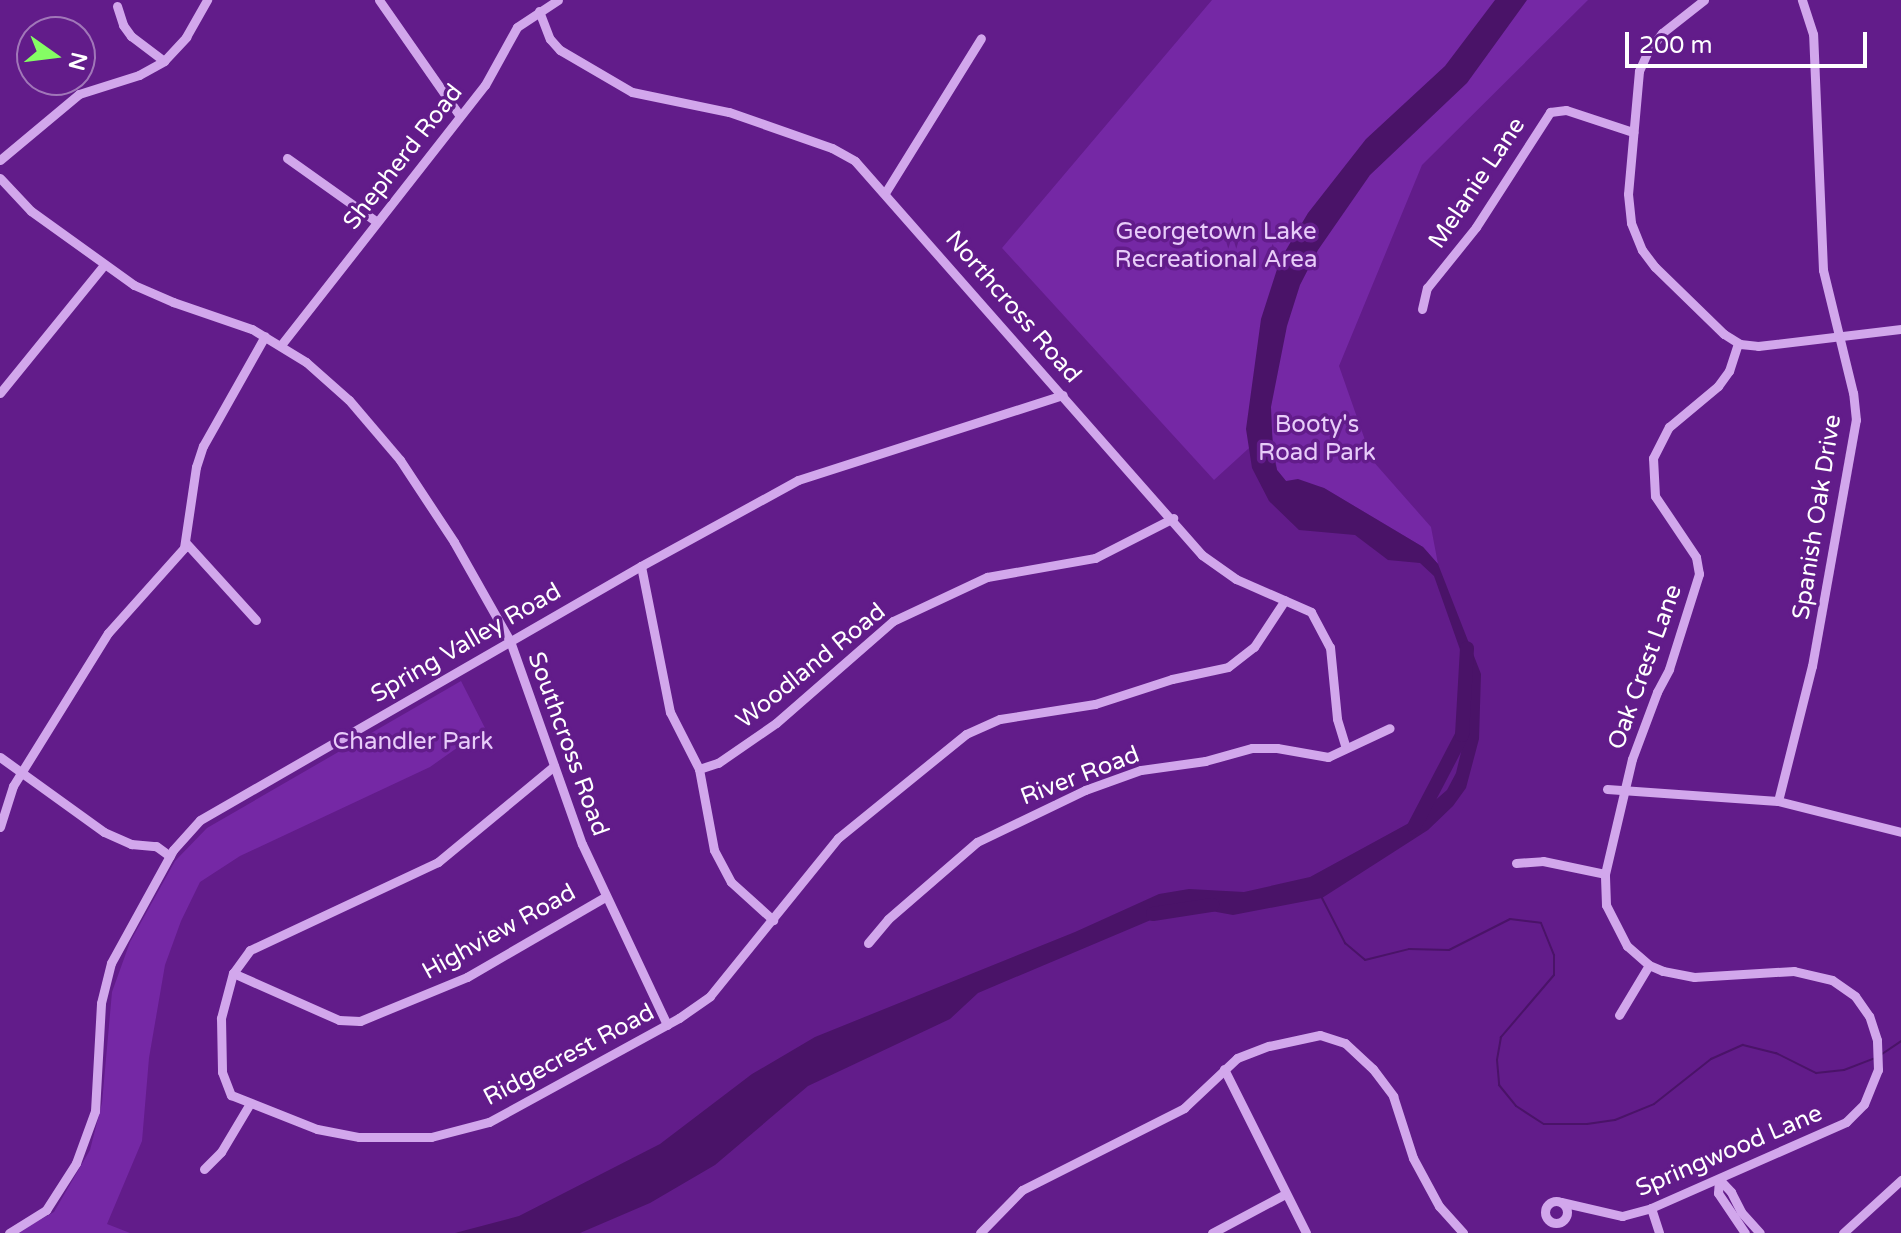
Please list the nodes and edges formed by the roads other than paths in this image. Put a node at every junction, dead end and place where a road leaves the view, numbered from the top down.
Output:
1 (207, 0) edge
2 (379, 0) edge
3 (558, 0) edge
4 (1704, 0) edge
5 (1802, 0) edge
6 (117, 6) dead end
7 (539, 11) junction
8 (981, 38) dead end
9 (164, 61) junction
10 (460, 116) junction
11 (1633, 132) junction
12 (287, 158) dead end
13 (0, 160) edge
14 (0, 178) edge
15 (885, 193) junction
16 (377, 222) junction
17 (104, 265) junction
18 (1422, 309) dead end
19 (1901, 329) edge
20 (265, 336) junction
21 (1838, 337) junction
22 (1738, 343) junction
23 (281, 345) junction
24 (0, 393) edge
25 (1063, 395) junction
26 (1173, 518) junction
27 (186, 543) junction
28 (641, 566) junction
29 (1285, 600) junction
30 (256, 620) dead end
31 (510, 641) junction
32 (1390, 728) dead end
33 (1346, 748) junction
34 (0, 757) edge
35 (554, 766) junction
36 (699, 769) junction
37 (22, 772) junction
38 (1607, 789) dead end
39 (1623, 792) junction
40 (1778, 801) junction
41 (0, 827) edge
42 (1901, 832) edge
43 (170, 856) junction
44 (1516, 863) dead end
45 (1605, 874) junction
46 (605, 897) junction
47 (773, 920) junction
48 (868, 943) dead end
49 (1649, 965) junction
50 (233, 973) junction
51 (1619, 1015) dead end
52 (667, 1025) junction
53 (1224, 1069) junction
54 (249, 1105) junction
55 (204, 1169) dead end
56 (1719, 1179) junction
57 (1901, 1180) edge
58 (1285, 1194) junction
59 (1561, 1202) dead end
60 (1651, 1208) junction
61 (9, 1233) edge
62 (980, 1233) edge
63 (1212, 1233) edge
64 (1306, 1233) edge
65 (1463, 1233) edge
66 (1659, 1233) edge
67 (1745, 1233) edge
68 (1760, 1233) edge
69 (1843, 1233) edge

1 - 9 street
2 - 10 street
3 - 7 street, Shepherd Road
4 - 11 street
5 - 21 street, Spanish Oak Drive
6 - 9 street
7 - 10 street, Shepherd Road
7 - 15 street, Northcross Road
8 - 15 street
9 - 13 street
10 - 16 street, Shepherd Road
11 - 18 street, Melanie Lane
11 - 22 street
12 - 16 street
14 - 17 street, Southcross Road
15 - 25 street, Northcross Road
16 - 23 street, Shepherd Road
17 - 20 street, Southcross Road
17 - 24 street
19 - 21 street
20 - 23 street, Southcross Road
20 - 27 street
21 - 22 street
21 - 40 street, Spanish Oak Drive
22 - 39 street, Oak Crest Lane
23 - 31 street, Southcross Road
25 - 26 street, Northcross Road
25 - 28 street, Spring Valley Road
26 - 29 street, Northcross Road
26 - 36 street, Woodland Road
27 - 30 street
27 - 37 street
28 - 31 street, Spring Valley Road
28 - 36 street
29 - 33 street, Northcross Road
29 - 47 street, Ridgecrest Road
31 - 35 street, Southcross Road
31 - 43 street, Spring Valley Road
32 - 33 street, River Road
33 - 48 street, River Road
34 - 37 street
35 - 46 street, Southcross Road
35 - 50 street, Ridgecrest Road
36 - 47 street
37 - 41 street
37 - 43 street
38 - 39 street
39 - 40 street
39 - 45 street
40 - 42 street
43 - 61 street, Spring Valley Road
44 - 45 street
45 - 49 street
46 - 50 street, Highview Road
46 - 52 street, Southcross Road
47 - 52 street, Ridgecrest Road
49 - 51 street
49 - 56 street, Springwood Lane
50 - 54 street, Ridgecrest Road
52 - 54 street, Ridgecrest Road
53 - 58 street
53 - 62 street
53 - 65 street
54 - 55 street
56 - 60 street, Springwood Lane
56 - 67 street
56 - 68 street
57 - 69 street
58 - 63 street
58 - 64 street
59 - 60 street, Springwood Lane
60 - 66 street

